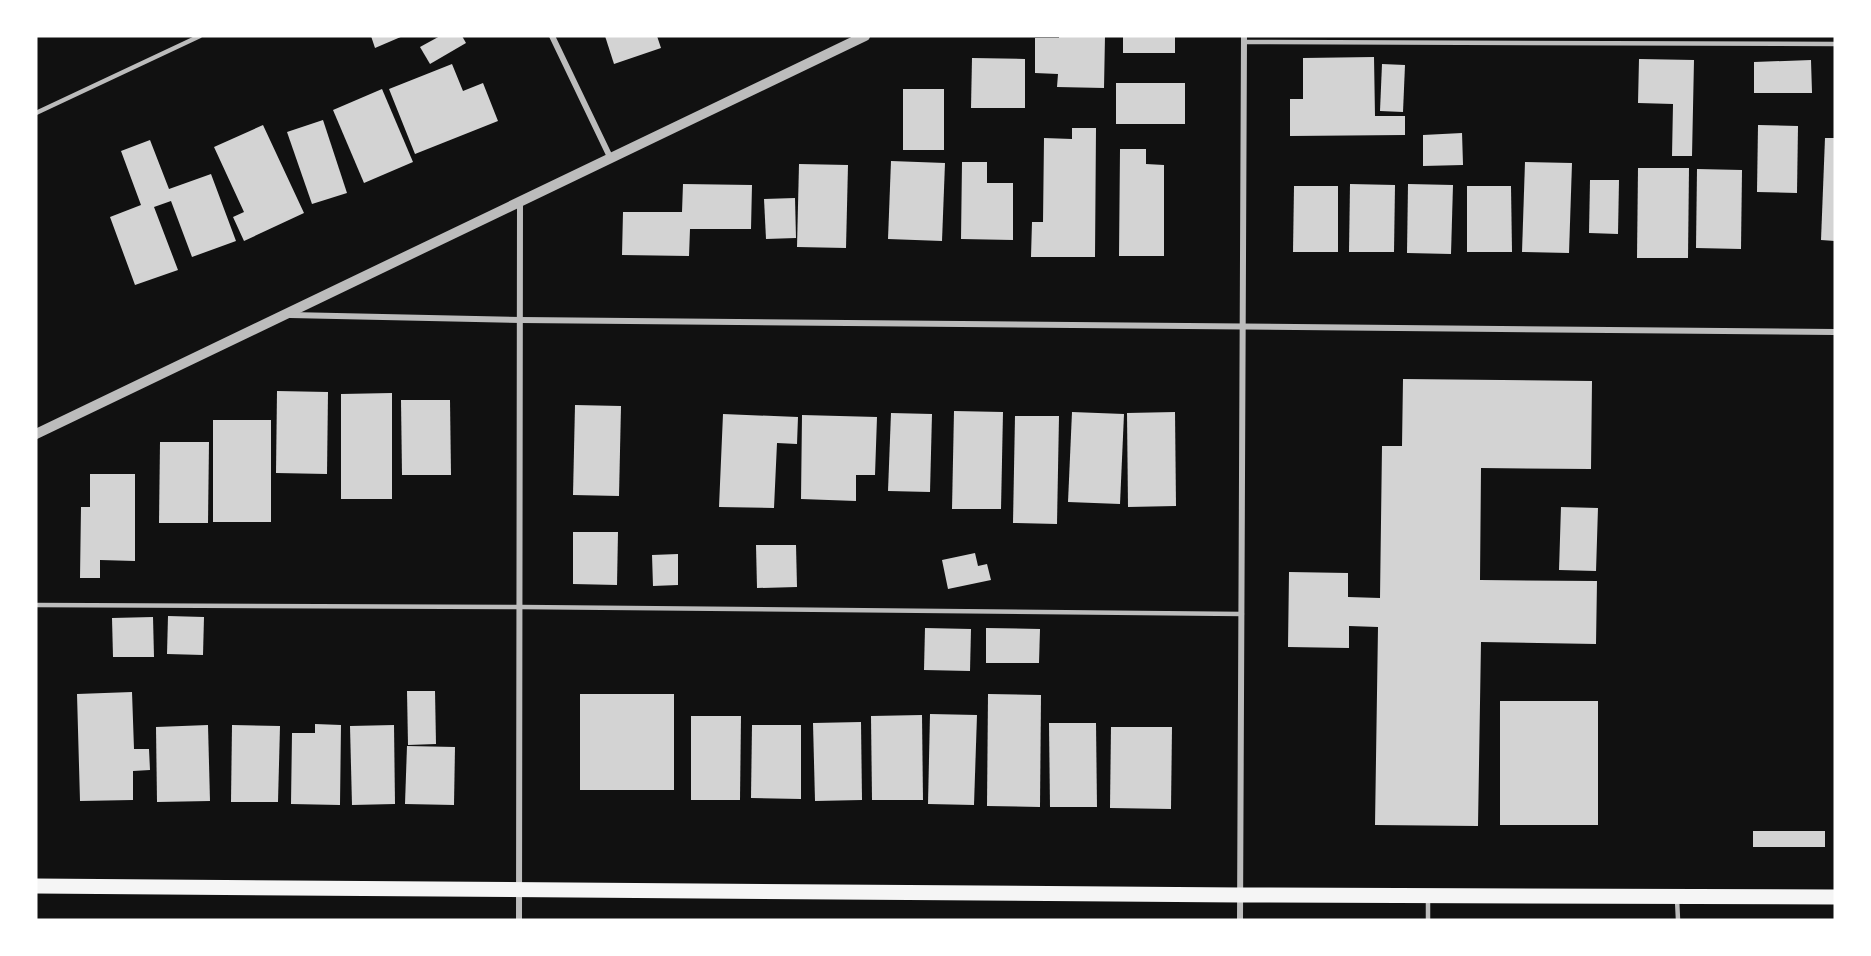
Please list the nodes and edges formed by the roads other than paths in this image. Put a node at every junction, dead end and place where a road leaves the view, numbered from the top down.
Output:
1 (200, 36) edge
2 (552, 36) edge
3 (865, 36) edge
4 (1244, 39) edge
5 (1835, 44) edge
6 (36, 113) edge
7 (611, 159) junction
8 (520, 202) junction
9 (284, 315) junction
10 (521, 320) junction
11 (1244, 328) junction
12 (1835, 332) edge
13 (36, 434) edge
14 (36, 605) edge
15 (521, 607) junction
16 (1242, 614) junction
17 (36, 886) edge
18 (520, 890) junction
19 (1240, 895) junction
20 (1429, 896) junction
21 (1677, 896) junction
22 (1835, 897) edge
23 (519, 920) edge
24 (1240, 920) edge
25 (1428, 920) edge
26 (1677, 920) edge

1 - 6 lane
2 - 7 street
3 - 7 street
4 - 5 lane
4 - 11 street
7 - 8 street
8 - 9 street
8 - 10 street
9 - 10 street
9 - 13 street
10 - 11 street
10 - 15 street
11 - 12 street
11 - 16 street
14 - 15 lane
15 - 16 lane
15 - 18 street
16 - 19 street
17 - 18 main road
18 - 19 main road
18 - 23 street
19 - 20 main road
19 - 24 street
20 - 21 main road
20 - 25 lane
21 - 22 main road
21 - 26 lane

